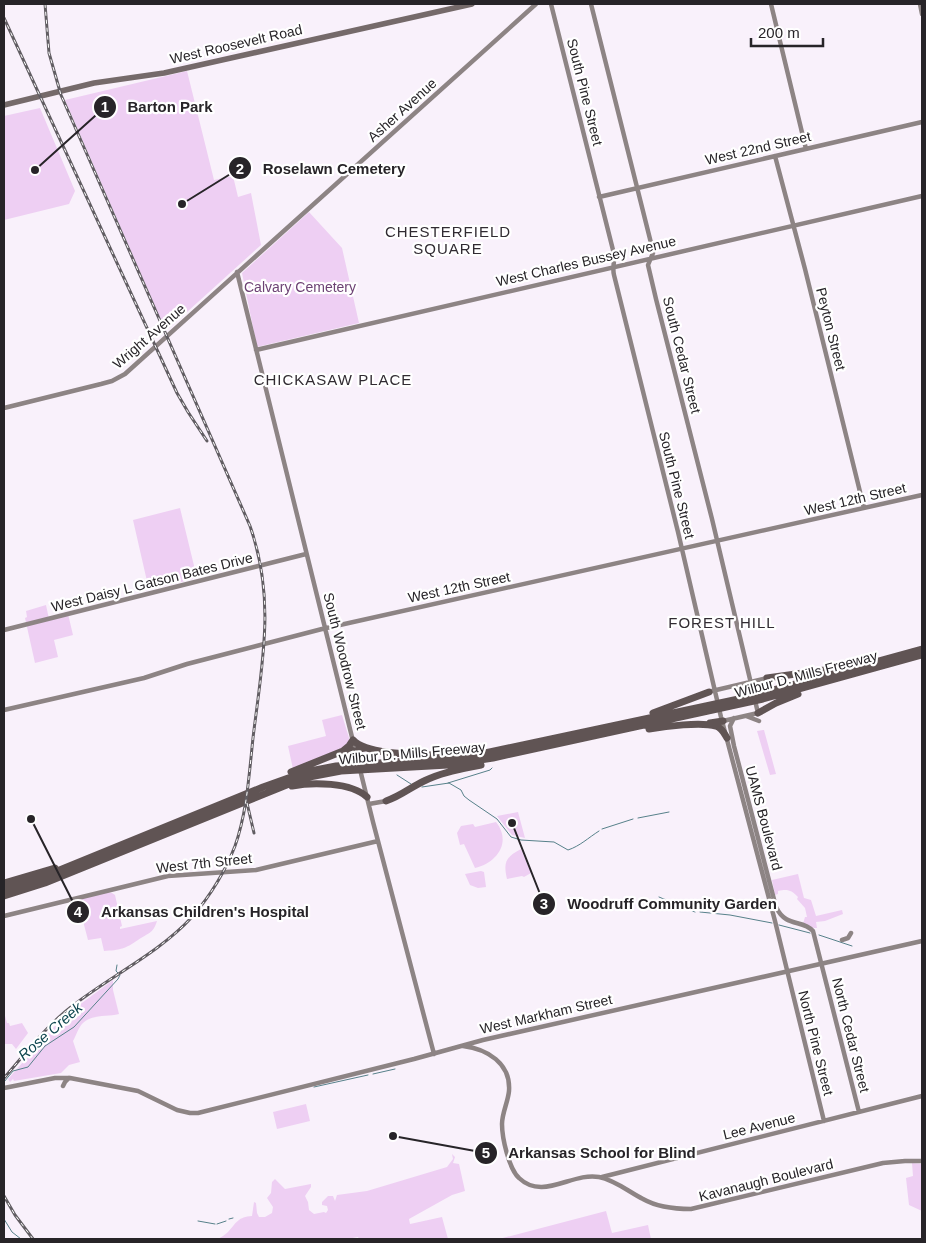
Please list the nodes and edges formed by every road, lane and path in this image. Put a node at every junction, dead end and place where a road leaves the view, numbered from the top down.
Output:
1 (472, 4) edge
2 (536, 4) edge
3 (551, 4) edge
4 (590, 4) edge
5 (771, 4) edge
6 (920, 4) edge
7 (922, 14) edge
8 (4, 105) edge
9 (922, 122) edge
10 (806, 148) junction
11 (775, 156) junction
12 (637, 188) junction
13 (922, 196) edge
14 (599, 198) junction
15 (794, 227) junction
16 (651, 258) junction
17 (612, 267) junction
18 (237, 272) junction
19 (256, 350) junction
20 (4, 408) edge
21 (922, 495) edge
22 (864, 508) junction
23 (717, 542) junction
24 (682, 550) junction
25 (306, 554) junction
26 (326, 629) junction
27 (4, 630) edge
28 (922, 649) edge
29 (922, 655) edge
30 (881, 661) junction
31 (862, 672) junction
32 (767, 678) joint
33 (751, 685) junction
34 (712, 691) junction
35 (770, 707) junction
36 (4, 710) edge
37 (757, 710) junction
38 (745, 716) junction
39 (734, 718) junction
40 (722, 719) junction
41 (759, 721) joint
42 (700, 725) junction
43 (581, 733) junction
44 (604, 734) junction
45 (727, 738) junction
46 (353, 740) junction
47 (551, 746) junction
48 (365, 748) junction
49 (343, 750) junction
50 (357, 753) junction
51 (485, 753) junction
52 (363, 781) junction
53 (263, 788) junction
54 (353, 789) junction
55 (272, 790) junction
56 (386, 800) joint
57 (368, 801) junction
58 (169, 829) junction
59 (378, 840) junction
60 (97, 858) junction
61 (84, 861) junction
62 (4, 883) edge
63 (4, 890) edge
64 (4, 898) edge
65 (4, 916) edge
66 (851, 933) dead end
67 (842, 940) dead end
68 (922, 941) edge
69 (822, 963) junction
70 (786, 972) junction
71 (461, 1046) junction
72 (434, 1054) junction
73 (52, 1078) junction
74 (70, 1078) junction
75 (4, 1088) edge
76 (922, 1096) edge
77 (859, 1112) junction
78 (824, 1121) junction
79 (922, 1161) edge
80 (601, 1178) junction

1 - 8 main road, West Roosevelt Road
2 - 18 main road, Asher Avenue
3 - 14 main road, South Pine Street
4 - 12 main road, South Cedar Street
5 - 10 main road
6 - 7 main road
9 - 10 main road, West 22nd Street
10 - 11 main road, West 22nd Street
11 - 12 main road, West 22nd Street
11 - 15 main road, Peyton Street
12 - 14 main road, West 22nd Street
12 - 16 main road, South Cedar Street
13 - 15 main road, West Charles Bussey Avenue
14 - 17 main road, South Pine Street
15 - 16 main road, West Charles Bussey Avenue
15 - 22 main road, Peyton Street
16 - 17 main road, West Charles Bussey Avenue
16 - 23 main road, South Cedar Street
17 - 19 main road, West Charles Bussey Avenue
17 - 24 main road, South Pine Street
18 - 19 main road, South Woodrow Street
18 - 20 main road, Wright Avenue
19 - 25 main road, South Woodrow Street
21 - 22 main road, West 12th Street
22 - 23 main road, West 12th Street
23 - 24 main road, West 12th Street
23 - 33 main road, South Cedar Street
24 - 26 main road, West 12th Street
24 - 34 main road, South Pine Street
25 - 26 main road, South Woodrow Street
25 - 27 main road, West Daisy L Gatson Bates Drive
26 - 36 main road, West 12th Street
26 - 46 main road, South Woodrow Street
28 - 30 highway, Wilbur D. Mills Freeway
29 - 31 highway, Wilbur D. Mills Freeway
30 - 32 highway
30 - 43 highway, Wilbur D. Mills Freeway
31 - 35 highway
31 - 44 highway, Wilbur D. Mills Freeway
32 - 33 main road
33 - 34 main road
33 - 37 main road, South Cedar Street
34 - 40 main road, South Pine Street
34 - 43 highway
35 - 37 highway
35 - 41 highway
37 - 38 main road
38 - 39 main road
38 - 41 main road
39 - 40 main road
39 - 69 main road, UAMS Boulevard
40 - 42 highway
40 - 45 main road, South Pine Street
42 - 44 highway
42 - 45 highway
43 - 51 highway, Wilbur D. Mills Freeway
44 - 47 highway, Wilbur D. Mills Freeway
45 - 70 main road, South Pine Street
46 - 48 highway
46 - 49 highway
46 - 50 main road, South Woodrow Street
47 - 55 highway, Wilbur D. Mills Freeway
47 - 56 highway
48 - 50 highway
48 - 51 highway
49 - 50 highway
49 - 53 highway
50 - 52 main road, South Woodrow Street
51 - 53 highway, Wilbur D. Mills Freeway
52 - 54 highway
52 - 57 main road, South Woodrow Street
53 - 55 highway, Wilbur D. Mills Freeway
53 - 58 highway, Wilbur D. Mills Freeway
53 - 58 highway, Wilbur D. Mills Freeway
54 - 55 highway
54 - 57 highway
56 - 57 main road
57 - 59 main road, South Woodrow Street
58 - 60 highway, Wilbur D. Mills Freeway
59 - 65 main road, West 7th Street
59 - 72 main road, South Woodrow Street
60 - 61 highway, Wilbur D. Mills Freeway
60 - 64 highway, Wilbur D. Mills Freeway
61 - 62 highway
61 - 63 highway, Wilbur D. Mills Freeway
66 - 67 main road
68 - 69 main road, West Markham Street
69 - 70 main road, West Markham Street
69 - 77 main road, North Cedar Street
70 - 71 main road, West Markham Street
70 - 78 main road, North Pine Street
71 - 72 main road, West Markham Street
71 - 80 main road, Kavanaugh Boulevard
72 - 74 main road, West Markham Street
73 - 74 main road
73 - 74 main road
73 - 75 main road
76 - 77 main road, Lee Avenue
77 - 78 main road, Lee Avenue
78 - 80 main road, Lee Avenue
79 - 80 main road, Kavanaugh Boulevard

